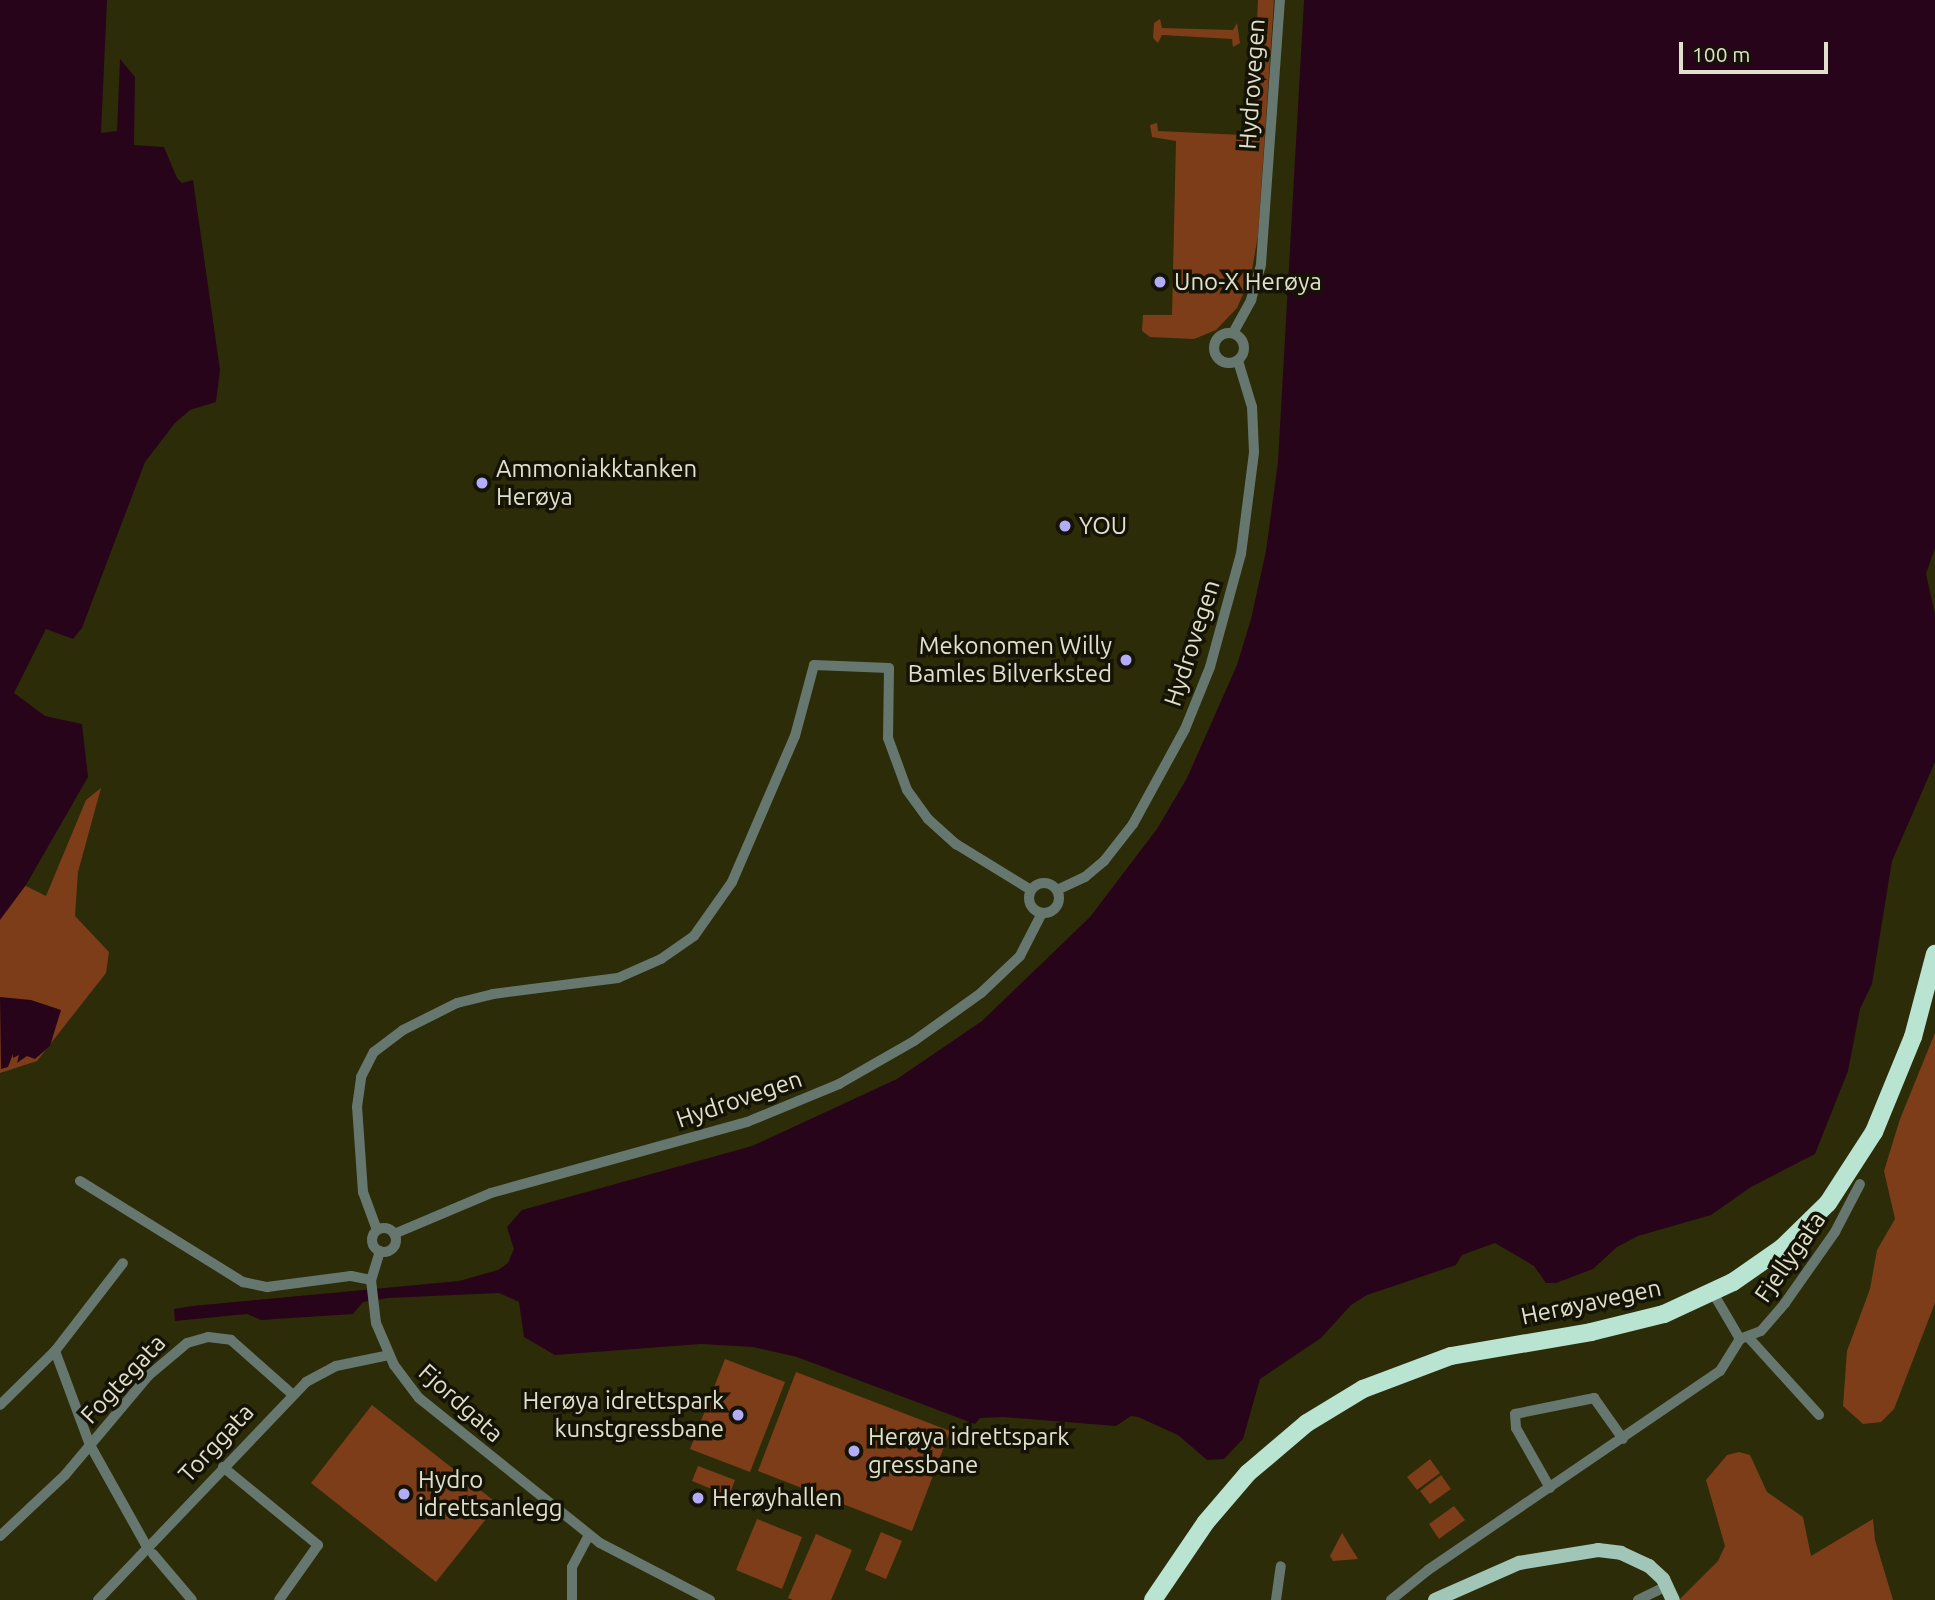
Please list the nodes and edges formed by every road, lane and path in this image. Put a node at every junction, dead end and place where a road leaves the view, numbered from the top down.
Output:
1 (1280, 0) edge
2 (1233, 333) junction
3 (1238, 361) junction
4 (1031, 890) junction
5 (1057, 890) junction
6 (1042, 913) junction
7 (1935, 954) edge
8 (80, 1181) dead end
9 (1860, 1184) dead end
10 (377, 1230) junction
11 (394, 1234) junction
12 (380, 1251) junction
13 (123, 1263) dead end
14 (371, 1284) junction
15 (1713, 1293) junction
16 (1744, 1338) junction
17 (55, 1351) junction
18 (389, 1355) junction
19 (292, 1394) junction
20 (0, 1405) edge
21 (1819, 1415) dead end
22 (1623, 1439) junction
23 (90, 1446) junction
24 (223, 1466) junction
25 (1550, 1488) junction
26 (589, 1535) junction
27 (0, 1536) edge
28 (150, 1551) junction
29 (1178, 1564) junction
30 (1281, 1566) dead end
31 (1667, 1586) junction
32 (98, 1600) edge
33 (192, 1600) edge
34 (279, 1600) edge
35 (572, 1600) edge
36 (710, 1600) edge
37 (1153, 1600) edge
38 (1165, 1600) edge
39 (1276, 1600) edge
40 (1391, 1600) edge
41 (1434, 1600) edge
42 (1638, 1600) edge
43 (1673, 1600) edge

1 - 2 street, Hydrovegen
2 - 3 street
2 - 3 street
3 - 5 street, Hydrovegen
4 - 5 street
4 - 6 street
4 - 10 street
5 - 6 street
6 - 11 street, Hydrovegen
7 - 15 highway, Herøyavegen
8 - 14 street
9 - 16 street, Fjellygata
10 - 11 street
10 - 12 street
11 - 12 street
12 - 14 street, Fjordgata
13 - 17 street
14 - 18 street, Fjordgata
15 - 16 street, Fjellygata
15 - 29 highway, Herøyavegen
16 - 21 street
16 - 22 street, Fjellygata
17 - 20 street
17 - 23 street
18 - 19 street, Torggata
18 - 26 street, Fjordgata
19 - 23 street, Fogtegata
19 - 24 street, Torggata
22 - 25 street, Fjellygata
22 - 25 street
23 - 27 street, Fogtegata
23 - 28 street
24 - 28 street, Torggata
24 - 34 street
25 - 40 street, Fjellygata
26 - 35 street
26 - 36 street, Fjordgata
28 - 32 street, Torggata
28 - 33 street
29 - 37 highway, Herøyavegen
29 - 38 highway, Herøyavegen
30 - 39 street
31 - 41 main road
31 - 42 street
31 - 43 main road

